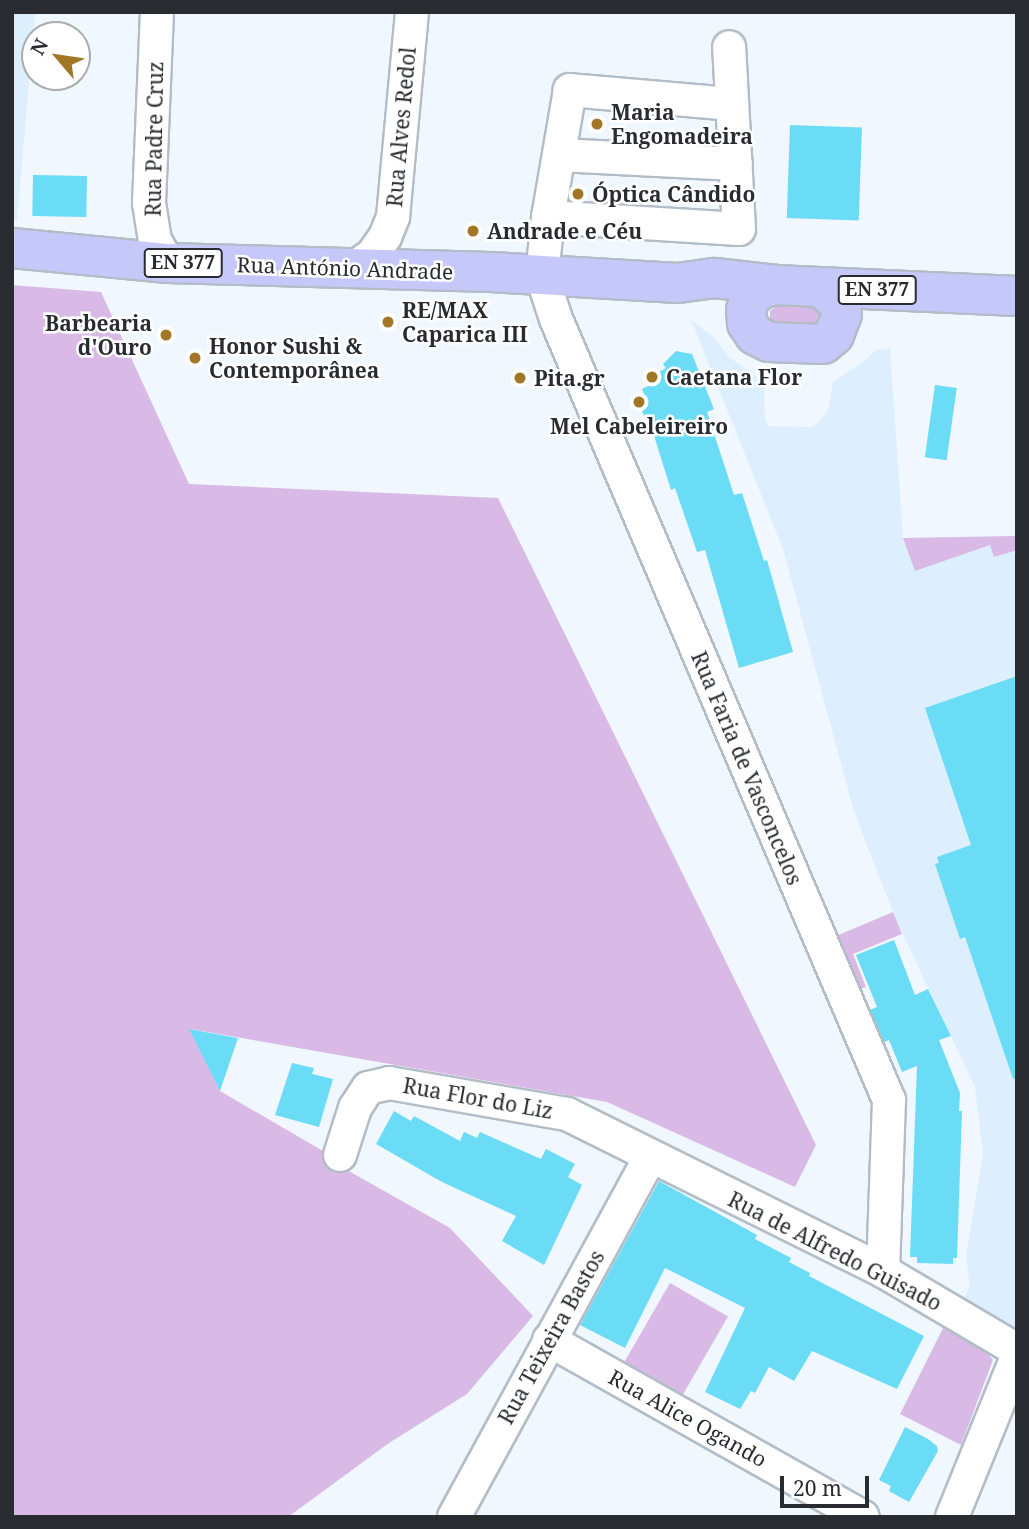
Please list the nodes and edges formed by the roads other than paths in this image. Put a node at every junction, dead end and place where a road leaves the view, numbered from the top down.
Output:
1 (157, 12) edge
2 (412, 12) edge
3 (729, 47) dead end
4 (732, 104) junction
5 (558, 155) junction
6 (736, 163) junction
7 (548, 218) junction
8 (12, 248) edge
9 (168, 263) junction
10 (354, 268) junction
11 (542, 276) junction
12 (678, 283) junction
13 (776, 285) junction
14 (822, 288) junction
15 (932, 292) junction
16 (1017, 296) edge
17 (755, 335) junction
18 (834, 335) junction
19 (340, 1155) dead end
20 (650, 1158) junction
21 (883, 1271) junction
22 (549, 1340) junction
23 (1017, 1350) edge
24 (1017, 1357) edge
25 (454, 1517) edge
26 (863, 1517) edge
27 (951, 1517) edge

1 - 9 street, Rua Padre Cruz
2 - 10 street, Rua Alves Redol
3 - 4 street
4 - 5 street
4 - 6 street
5 - 6 street
5 - 7 street
6 - 7 street
7 - 11 street
8 - 9 main road, Rua António Andrade / EN 377
9 - 10 main road, Rua António Andrade / EN 377
10 - 11 main road, Rua António Andrade / EN 377
11 - 12 main road, Rua António Andrade / EN 377
11 - 21 street, Rua Faria de Vasconcelos
12 - 13 main road, Rua António Andrade / EN 377
12 - 17 main road, EN 377
13 - 14 main road, EN 377
13 - 17 main road
14 - 15 main road, EN 377
14 - 18 main road, EN 377
15 - 16 main road, EN 377
15 - 18 main road, EN 377
17 - 18 main road, EN 377
19 - 20 street, Rua Flor do Liz
20 - 21 street, Rua de Alfredo Guisado
20 - 22 street, Rua Teixeira Bastos
21 - 23 street, Rua de Alfredo Guisado
22 - 25 street, Rua Teixeira Bastos
22 - 26 street, Rua Alice Ogando
24 - 27 street

